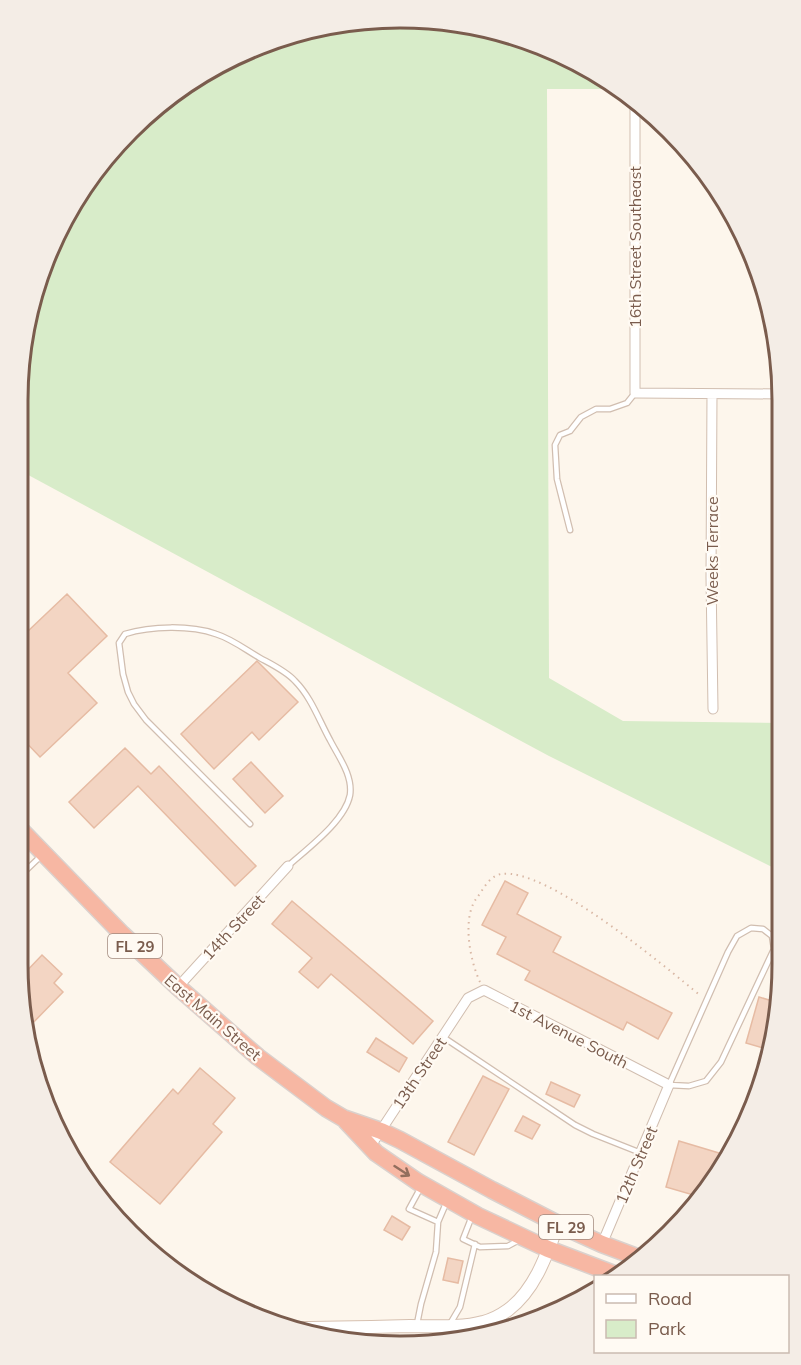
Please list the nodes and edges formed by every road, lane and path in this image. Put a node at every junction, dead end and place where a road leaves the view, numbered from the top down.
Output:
1 (635, 112) edge
2 (635, 393) junction
3 (712, 394) junction
4 (772, 394) edge
5 (570, 530) dead end
6 (713, 708) dead end
7 (250, 824) dead end
8 (28, 837) edge
9 (44, 853) junction
10 (288, 866) joint
11 (28, 868) edge
12 (772, 936) edge
13 (772, 953) edge
14 (178, 987) junction
15 (484, 990) junction
16 (706, 1000) junction
17 (443, 1037) junction
18 (669, 1085) junction
19 (343, 1118) junction
20 (381, 1131) junction
21 (370, 1147) junction
22 (641, 1153) junction
23 (423, 1184) junction
24 (448, 1198) junction
25 (473, 1213) junction
26 (438, 1222) junction
27 (558, 1224) junction
28 (524, 1237) junction
29 (475, 1244) junction
30 (602, 1244) junction
31 (548, 1249) junction
32 (632, 1255) edge
33 (609, 1272) edge
34 (417, 1326) junction
35 (449, 1326) junction
36 (321, 1327) edge
37 (475, 1328) edge

1 - 2 street, 16th Street Southeast
2 - 3 street
2 - 5 lane
3 - 4 street
3 - 6 street, Weeks Terrace
7 - 10 lane
8 - 9 highway, East Main Street / FL 29
9 - 11 lane
9 - 14 highway, East Main Street / FL 29
10 - 14 street, 14th Street
12 - 16 lane
13 - 18 lane
14 - 19 highway, East Main Street / FL 29
15 - 16 path
15 - 17 street, 13th Street
15 - 18 street, 1st Avenue South
16 - 18 lane
17 - 20 street, 13th Street
17 - 22 lane
18 - 22 street, 12th Street
19 - 20 highway, East Main Street / FL 29
19 - 21 highway, East Main Street / FL 29
20 - 21 street, 13th Street
20 - 27 highway, East Main Street / FL 29
21 -> 23 highway, East Main Street / FL 29
22 - 30 street, 12th Street
23 - 24 highway, East Main Street / FL 29
23 - 26 lane
24 - 25 highway, East Main Street / FL 29
24 - 26 lane
25 - 28 highway, East Main Street / FL 29
25 - 29 lane
26 - 34 lane
27 - 30 highway, East Main Street / FL 29
27 - 31 main road
28 - 29 lane
28 - 31 highway, East Main Street / FL 29
29 - 35 lane
30 - 32 highway, East Main Street / FL 29
31 - 33 highway, East Main Street / FL 29
31 - 35 main road
34 - 35 main road
34 - 36 main road
35 - 37 main road

